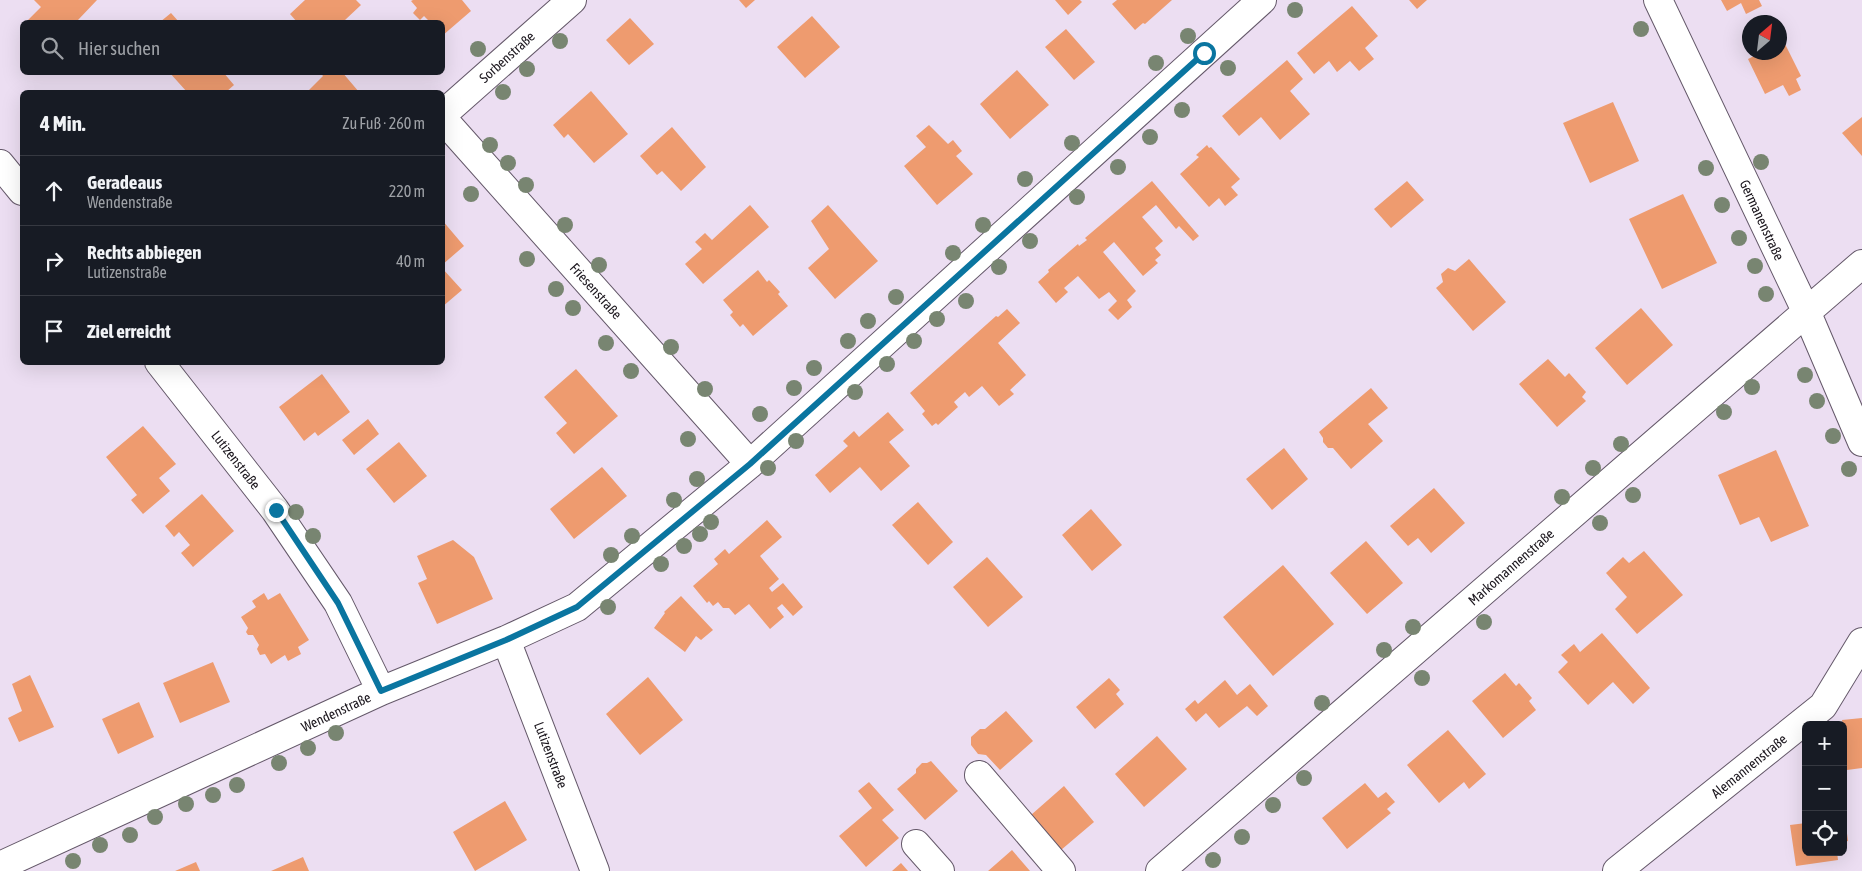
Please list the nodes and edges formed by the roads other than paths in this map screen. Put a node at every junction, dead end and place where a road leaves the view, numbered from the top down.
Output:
1 (572, 0) edge
2 (1658, 0) edge
3 (1253, 3) edge
4 (445, 113) edge
5 (445, 119) edge
6 (1862, 264) edge
7 (1806, 311) junction
8 (161, 365) edge
9 (1862, 442) edge
10 (750, 464) junction
11 (506, 640) junction
12 (1862, 642) edge
13 (381, 691) junction
14 (979, 775) dead end
15 (916, 844) dead end
16 (0, 866) edge
17 (595, 871) edge
18 (940, 871) edge
19 (1061, 871) edge
20 (1160, 871) edge
21 (1617, 871) edge

1 - 4 street, Sorbenstraße
2 - 7 street, Germanenstraße
3 - 10 street, Wendenstraße
5 - 10 street, Friesenstraße
6 - 7 street, Markomannenstraße
7 - 9 street, Germanenstraße
7 - 20 street, Markomannenstraße
8 - 13 street, Lutizenstraße
10 - 11 street, Wendenstraße
11 - 13 street, Wendenstraße
11 - 17 street, Lutizenstraße
12 - 21 street, Alemannenstraße
13 - 16 street, Wendenstraße
14 - 19 street
15 - 18 street

